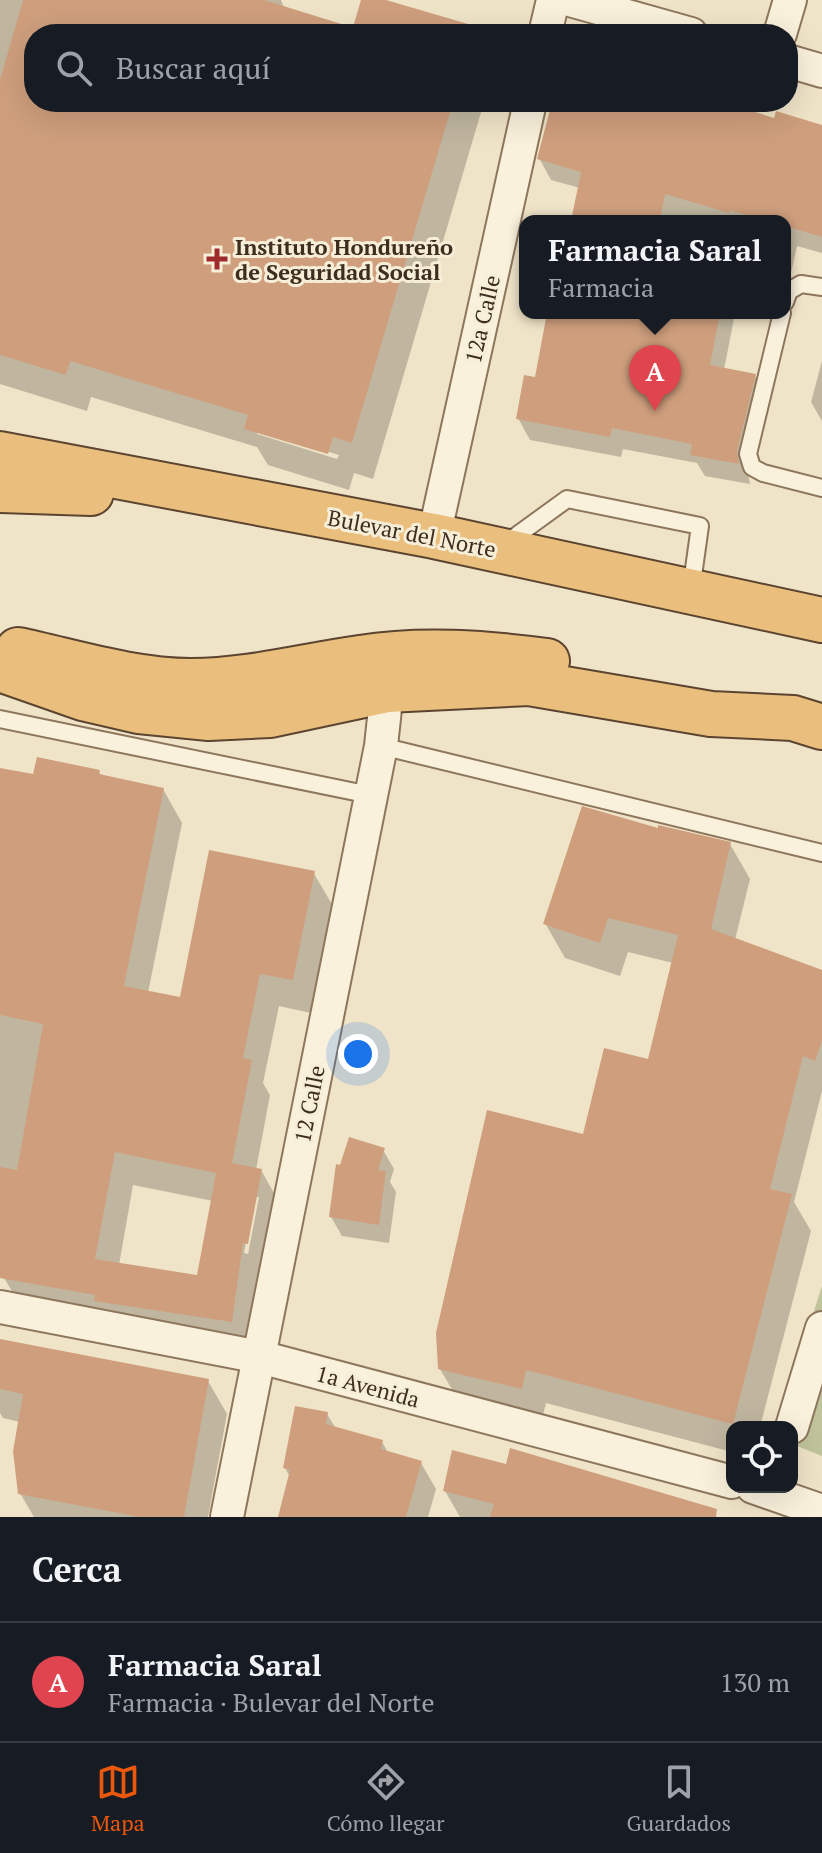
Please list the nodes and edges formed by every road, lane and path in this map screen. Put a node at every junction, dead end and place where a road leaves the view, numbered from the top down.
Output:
1 (553, 0) edge
2 (570, 0) edge
3 (790, 0) edge
4 (547, 24) edge
5 (655, 24) edge
6 (783, 24) edge
7 (798, 64) edge
8 (822, 71) edge
9 (528, 112) edge
10 (822, 287) edge
11 (791, 290) edge
12 (781, 319) edge
13 (0, 454) edge
14 (822, 488) edge
15 (0, 490) edge
16 (434, 536) junction
17 (497, 550) junction
18 (691, 592) junction
19 (822, 620) edge
20 (822, 639) edge
21 (0, 645) edge
22 (0, 669) edge
23 (387, 690) junction
24 (0, 719) edge
25 (808, 723) edge
26 (381, 746) junction
27 (370, 795) junction
28 (822, 853) edge
29 (0, 1307) edge
30 (822, 1328) edge
31 (260, 1357) junction
32 (794, 1421) edge
33 (726, 1480) edge
34 (765, 1496) edge
35 (822, 1511) edge
36 (227, 1517) edge

1 - 4 street
2 - 5 street
3 - 6 street
7 - 8 street
9 - 16 street, 12a Calle
10 - 11 lane
12 - 14 lane
13 - 16 highway, Bulevar del Norte
15 - 20 highway
16 - 17 highway, Bulevar del Norte
17 - 18 highway, Bulevar del Norte
17 - 18 lane
18 - 19 highway, Bulevar del Norte
21 - 25 highway
22 - 23 highway
23 - 25 highway
23 - 26 street, 12 Calle
24 - 27 lane
26 - 27 street, 12 Calle
26 - 28 lane
27 - 31 street, 12 Calle
29 - 31 street, 1a Avenida
30 - 32 street
31 - 33 street, 1a Avenida
31 - 36 street, 12 Calle
34 - 35 street

